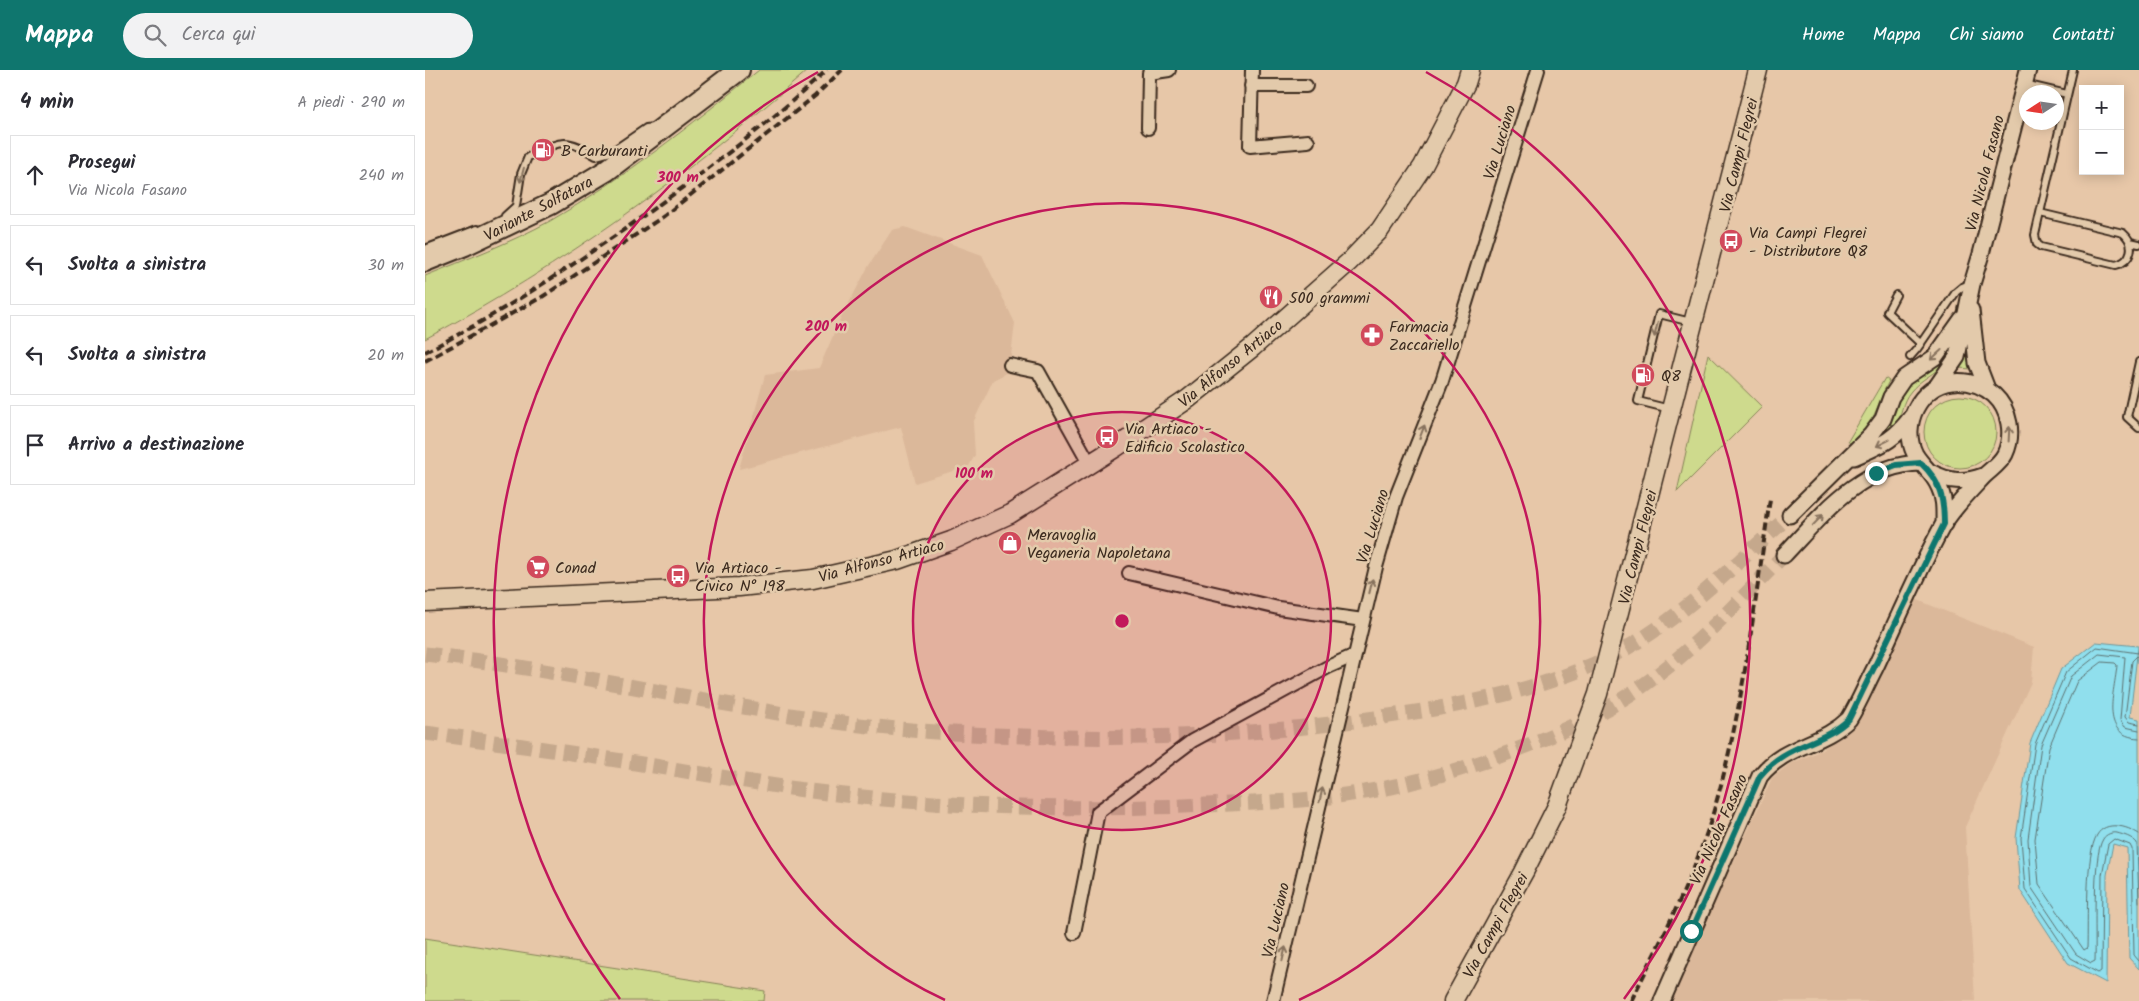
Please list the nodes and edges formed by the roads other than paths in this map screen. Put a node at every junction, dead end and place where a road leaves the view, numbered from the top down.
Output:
1 (739, 70) edge
2 (1169, 70) edge
3 (1252, 70) edge
4 (1470, 70) edge
5 (1538, 70) edge
6 (1759, 70) edge
7 (2073, 70) edge
8 (2026, 77) edge
9 (1251, 86) junction
10 (1306, 86) dead end
11 (2067, 94) junction
12 (665, 127) junction
13 (1148, 128) dead end
14 (1308, 141) dead end
15 (2040, 213) junction
16 (499, 219) dead end
17 (481, 228) dead end
18 (2130, 242) junction
19 (2139, 244) edge
20 (425, 249) edge
21 (425, 261) edge
22 (1971, 290) junction
23 (1896, 295) dead end
24 (1965, 316) junction
25 (1695, 323) junction
26 (1921, 344) junction
27 (1910, 357) dead end
28 (2139, 362) edge
29 (1010, 365) dead end
30 (1937, 386) junction
31 (1987, 390) junction
32 (1673, 409) junction
33 (1913, 415) junction
34 (2139, 428) edge
35 (1845, 461) junction
36 (1090, 464) junction
37 (1926, 467) junction
38 (1986, 474) junction
39 (1790, 514) tunnel mouth
40 (1944, 524) junction
41 (1784, 555) tunnel mouth
42 (1129, 573) dead end
43 (425, 602) edge
44 (1363, 620) junction
45 (1355, 655) junction
46 (1074, 933) dead end
47 (1273, 1001) edge
48 (1453, 1001) edge
49 (1662, 1001) edge

1 - 12 main road, Variante Solfatara
2 - 13 street
3 - 9 street
4 - 36 main road, Via Alfonso Artiaco
44 -> 5 street, Via Luciano
6 - 25 main road, Via Campi Flegrei
7 - 11 lane
8 - 11 lane
8 - 22 street, Via Nicola Fasano
9 - 10 street
9 - 14 street
11 - 15 lane
12 -> 16 lane
12 - 21 main road, Variante Solfatara
15 - 18 lane
15 - 18 lane
17 - 20 lane
18 - 19 lane
22 - 24 street, Via Nicola Fasano
22 - 26 lane
22 - 31 street
23 - 26 lane
24 - 30 street, Via Nicola Fasano
24 -> 35 street
25 - 32 main road, Via Campi Flegrei
25 -> 32 lane
26 - 27 lane
28 - 34 lane
29 - 36 street
30 - 31 street
30 - 33 street
38 -> 31 street
32 - 48 main road, Via Campi Flegrei
33 -> 35 street
33 - 37 street
35 - 39 street
36 - 43 main road, Via Alfonso Artiaco
37 - 38 street
37 - 40 street
41 -> 37 street
38 - 40 street, Via Nicola Fasano
40 - 49 street, Via Nicola Fasano
42 - 44 street
44 - 45 street, Via Luciano
45 - 46 street
47 -> 45 street, Via Luciano

